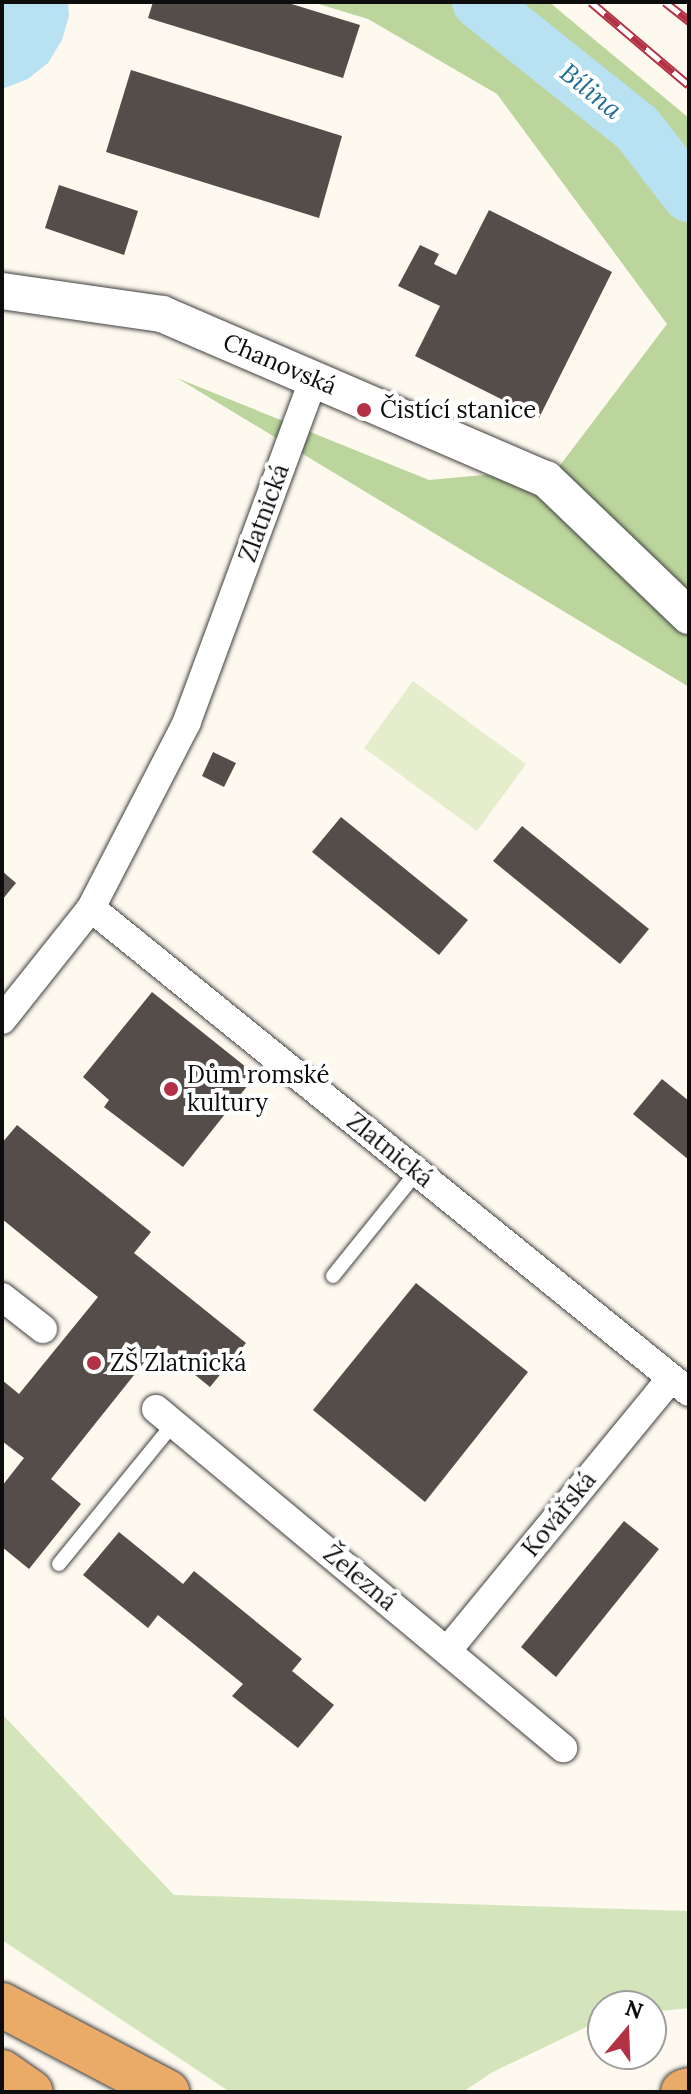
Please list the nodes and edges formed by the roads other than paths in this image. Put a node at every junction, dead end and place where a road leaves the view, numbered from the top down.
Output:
1 (2, 291) edge
2 (314, 378) junction
3 (689, 616) edge
4 (91, 908) junction
5 (2, 1020) edge
6 (417, 1172) junction
7 (333, 1276) dead end
8 (2, 1297) edge
9 (43, 1329) dead end
10 (680, 1385) edge
11 (165, 1416) joint
12 (59, 1564) dead end
13 (447, 1651) junction
14 (563, 1748) dead end
15 (2, 2007) edge
16 (2, 2072) edge
17 (689, 2090) edge
18 (31, 2092) edge
19 (137, 2092) edge
20 (167, 2092) edge
21 (683, 2092) edge

1 - 2 street, Chanovská
2 - 3 street, Chanovská
2 - 4 street, Zlatnická
4 - 5 street, Zlatnická
4 - 6 street, Zlatnická
6 - 7 lane
6 - 10 street, Zlatnická
8 - 9 street
10 - 13 street, Kovářská
11 - 12 lane
11 - 13 street, Železná
13 - 14 street, Železná
15 - 19 highway
15 - 20 highway
16 - 18 highway
17 - 21 highway

